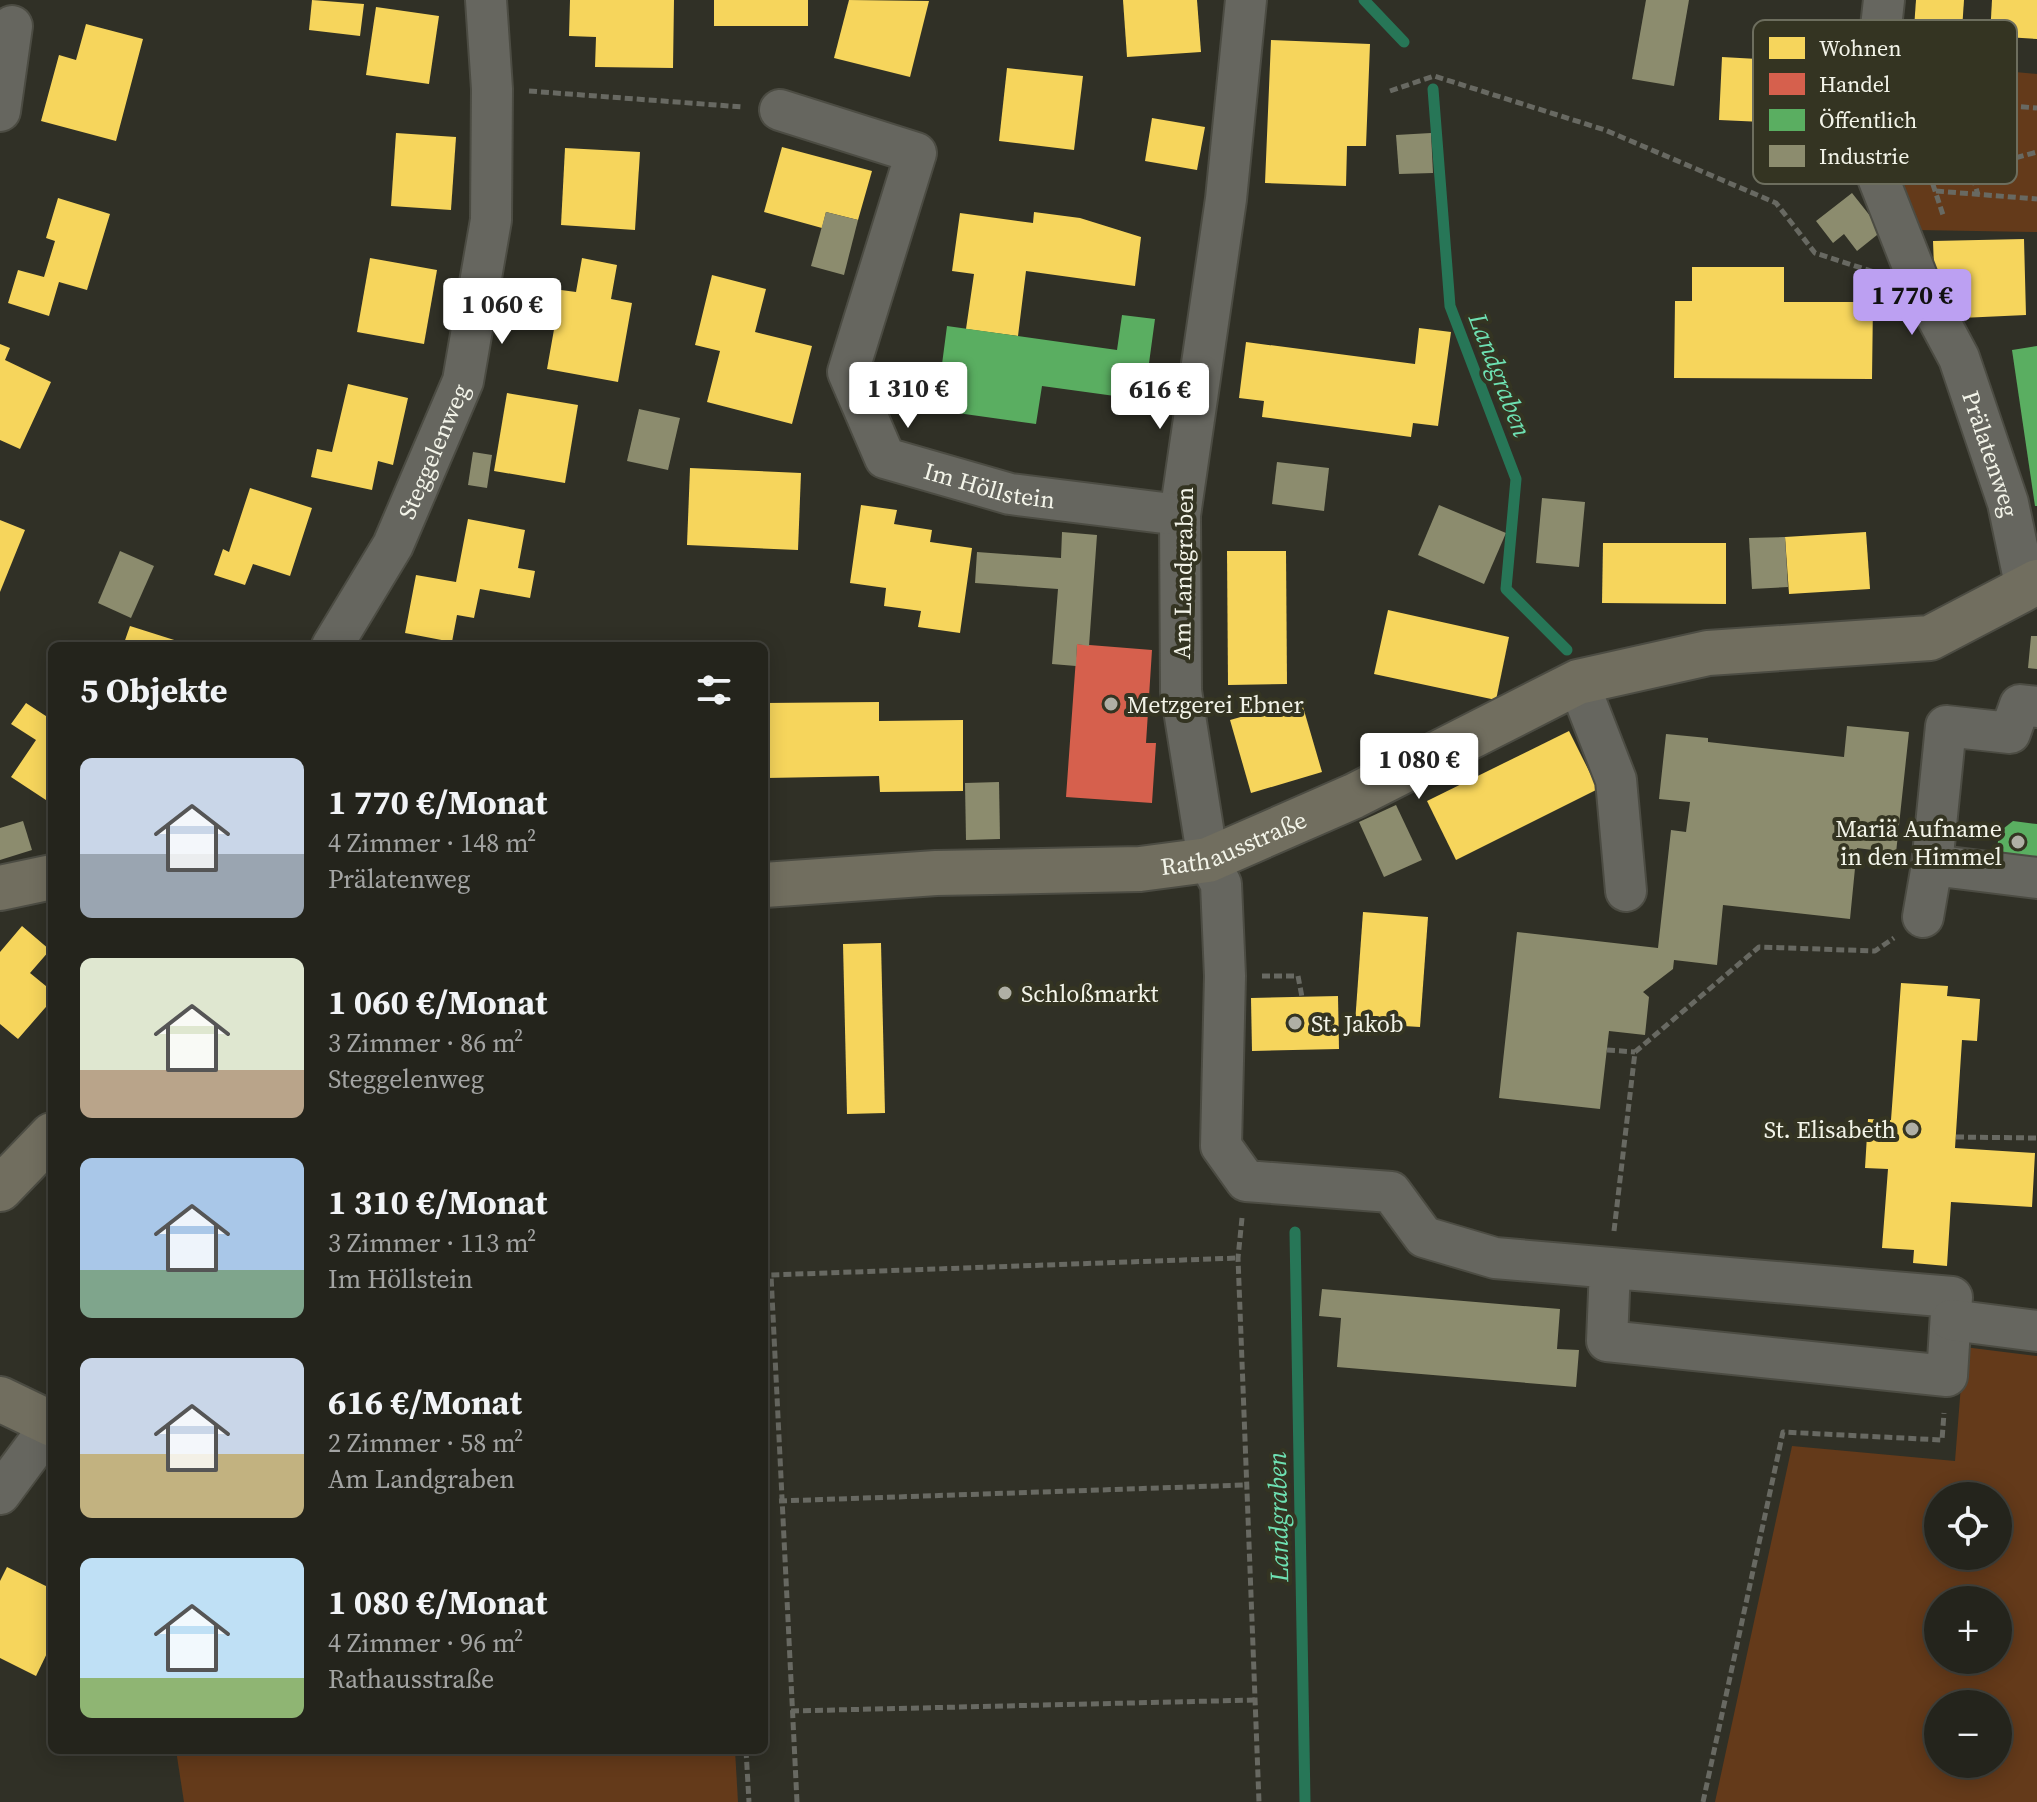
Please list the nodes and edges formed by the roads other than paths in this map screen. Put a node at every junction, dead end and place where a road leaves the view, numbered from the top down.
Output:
1 (486, 0) edge
2 (1246, 0) edge
3 (1884, 0) edge
4 (1882, 20) edge
5 (12, 26) dead end
6 (780, 110) road end
7 (0, 111) edge
8 (1881, 184) edge
9 (1180, 515) junction
10 (2032, 586) edge
11 (334, 642) edge
12 (1578, 682) junction
13 (2037, 707) edge
14 (1208, 860) junction
15 (1932, 865) junction
16 (48, 878) edge
17 (2037, 878) edge
18 (768, 885) edge
19 (0, 888) edge
20 (1626, 891) dead end
21 (1923, 917) road end
22 (48, 1139) edge
23 (0, 1189) edge
24 (1610, 1268) junction
25 (1951, 1320) junction
26 (2037, 1331) edge
27 (0, 1399) edge
28 (48, 1422) edge
29 (48, 1429) edge
30 (0, 1494) edge

1 - 11 street, Steggelenweg
2 - 9 street, Am Landgraben
3 - 4 street, Prälatenweg
5 - 7 street
6 - 9 street, Im Höllstein
8 - 10 street, Prälatenweg
9 - 14 street, Am Landgraben
10 - 12 main road, Rathausstraße
12 - 14 main road, Rathausstraße
12 - 20 street
13 - 15 street
14 - 18 main road, Rathausstraße
14 - 24 street, Am Landgraben
15 - 17 street
15 - 21 street
16 - 19 main road
22 - 23 main road
24 - 25 street
24 - 25 street
25 - 26 street
27 - 28 main road
29 - 30 street

